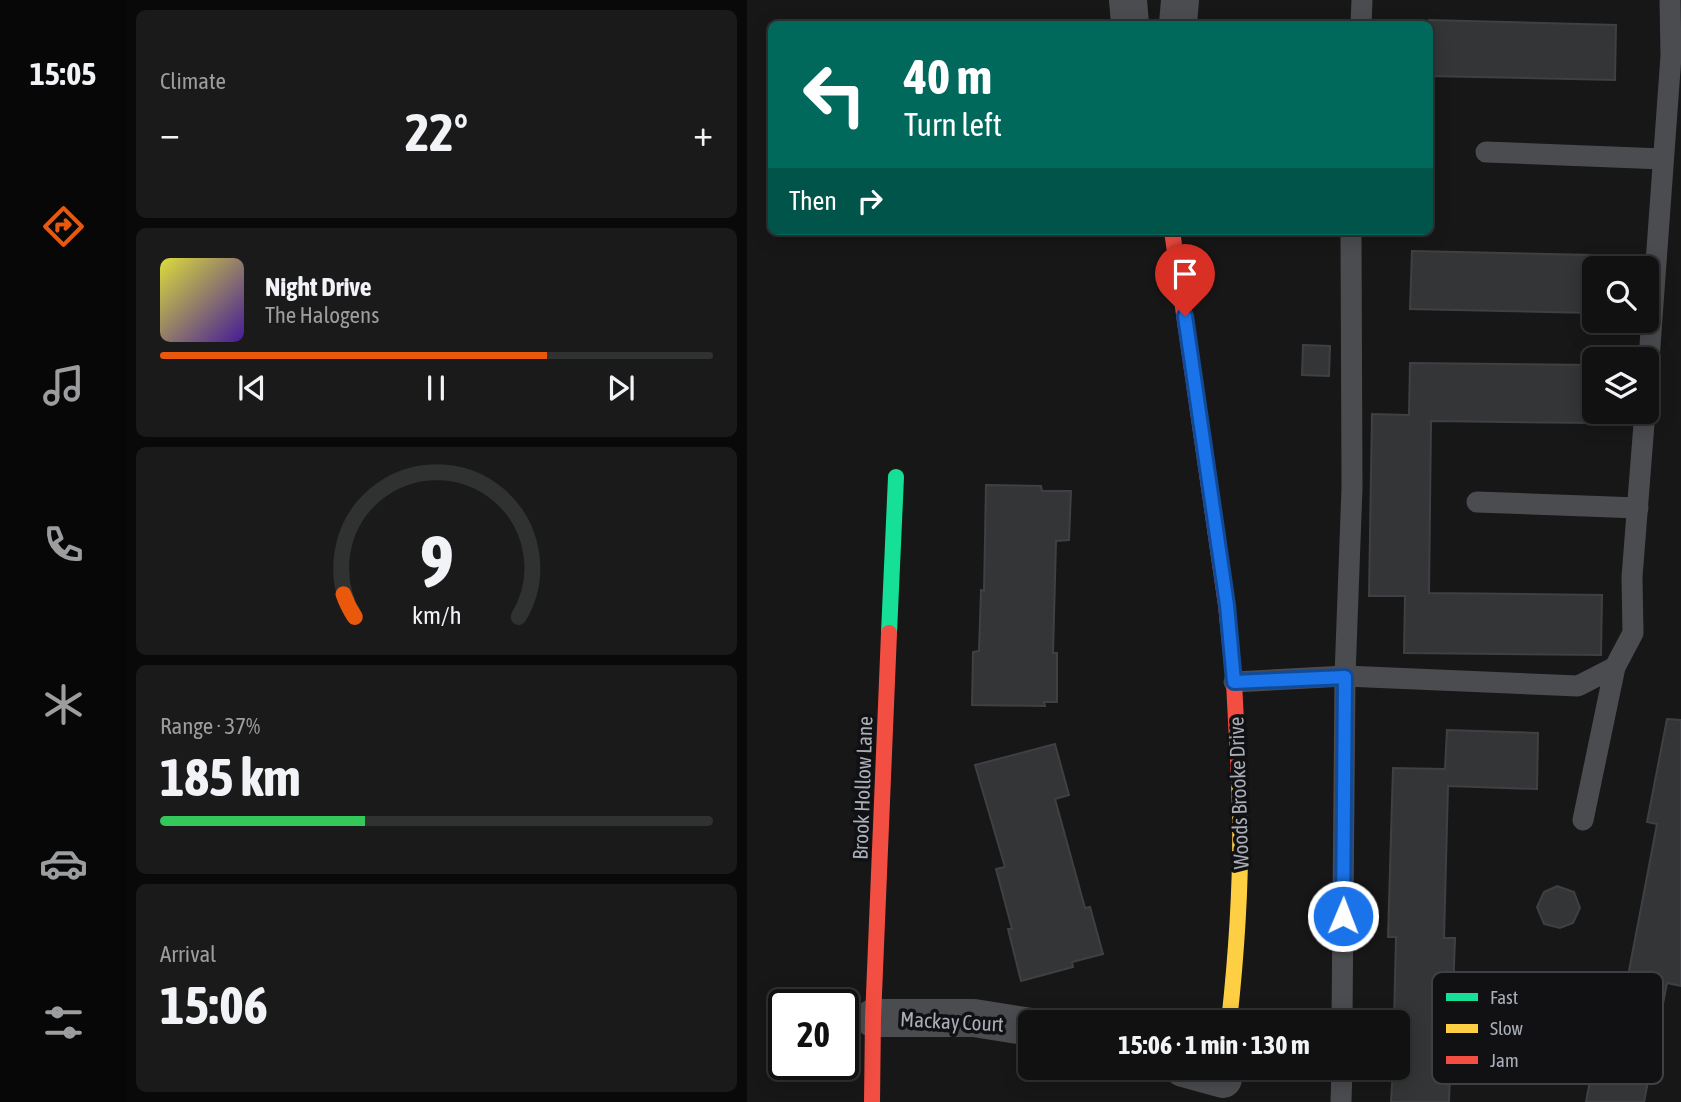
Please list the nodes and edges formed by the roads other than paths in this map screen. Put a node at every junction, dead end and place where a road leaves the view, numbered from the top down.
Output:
1 (1128, 0) edge
2 (1180, 0) edge
3 (1362, 0) edge
4 (1670, 0) edge
5 (1130, 21) edge
6 (1178, 21) edge
7 (1361, 21) edge
8 (1675, 94) edge
9 (1486, 152) dead end
10 (1663, 159) junction
11 (1173, 235) edge
12 (1351, 235) edge
13 (1650, 347) edge
14 (1644, 424) edge
15 (896, 477) dead end
16 (1477, 502) dead end
17 (1638, 508) junction
18 (1615, 667) junction
19 (1345, 677) junction
20 (1234, 682) junction
21 (1583, 820) dead end
22 (1230, 1010) edge
23 (1342, 1010) edge
24 (873, 1018) junction
25 (1018, 1025) edge
26 (1341, 1080) edge
27 (872, 1102) edge
28 (1341, 1102) edge

1 - 5 street
2 - 6 street
3 - 7 lane
4 - 8 lane
8 - 10 lane
9 - 10 lane
10 - 13 lane
11 - 20 street, Woods Brooke Drive
12 - 19 lane
14 - 17 lane
15 - 24 street, Brook Hollow Lane
16 - 17 lane
17 - 18 lane
18 - 19 lane
18 - 21 lane
19 - 20 lane
19 - 23 lane
20 - 22 street, Woods Brooke Drive
24 - 25 street, Mackay Court
24 - 27 street, Brook Hollow Lane
26 - 28 lane

